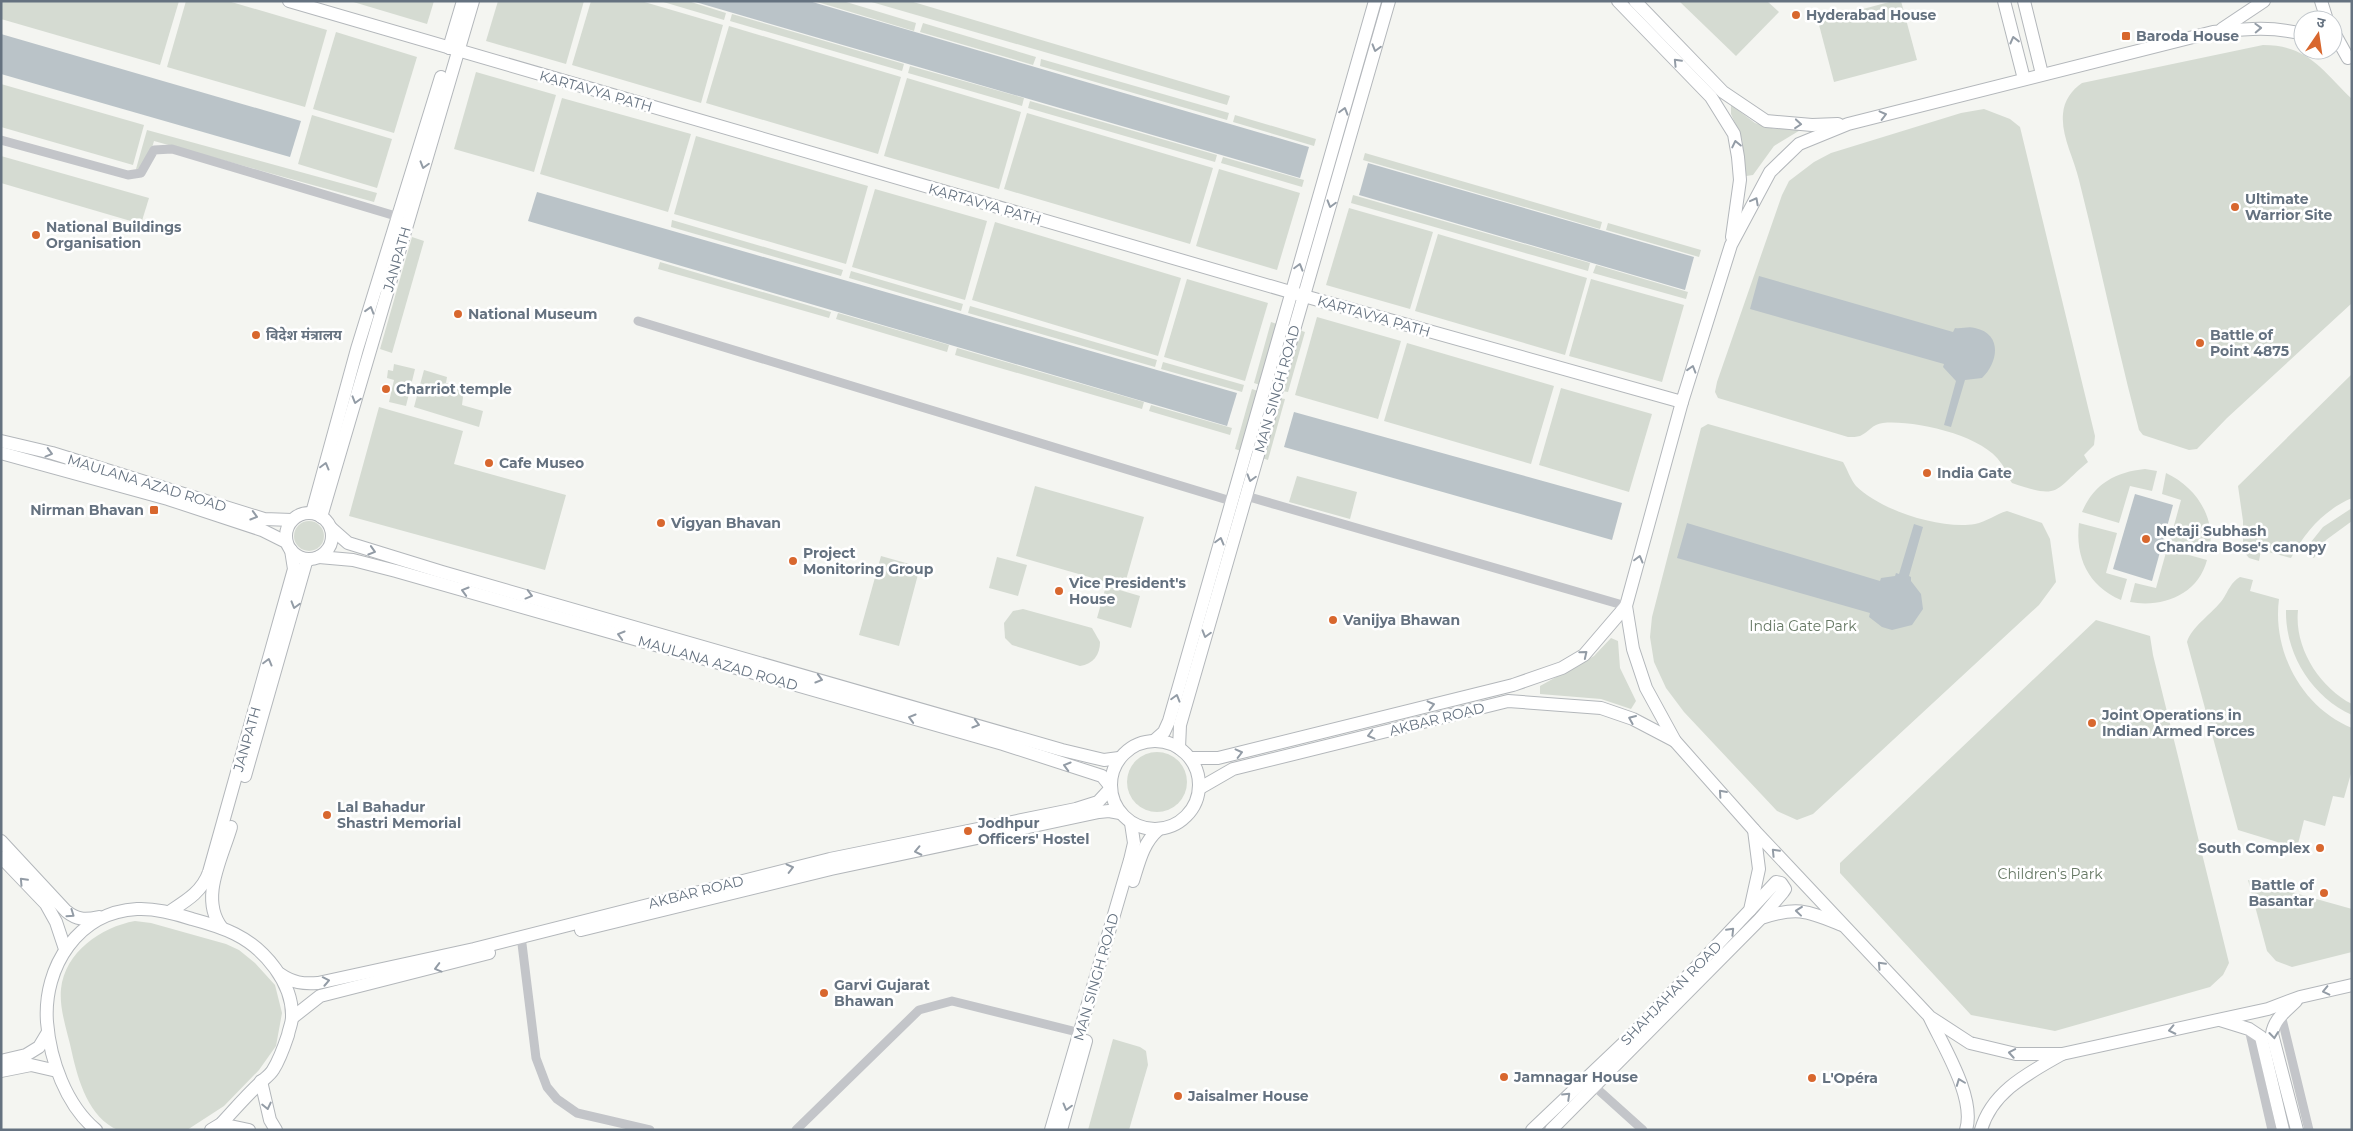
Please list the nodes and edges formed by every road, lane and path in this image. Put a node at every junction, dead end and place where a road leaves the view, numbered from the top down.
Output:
1 (289, 1) edge
2 (463, 1) edge
3 (473, 1) edge
4 (1375, 1) edge
5 (1389, 1) edge
6 (1618, 1) edge
7 (1635, 1) edge
8 (2004, 1) edge
9 (2024, 1) edge
10 (2264, 1) edge
11 (2213, 32) junction
12 (2293, 32) edge
13 (2343, 48) edge
14 (453, 49) junction
15 (2350, 60) edge
16 (2042, 74) junction
17 (2024, 79) junction
18 (1848, 124) junction
19 (1, 140) edge
20 (398, 217) junction
21 (1731, 244) junction
22 (1298, 294) junction
23 (638, 320) dead end
24 (1682, 402) junction
25 (1, 441) edge
26 (1, 454) edge
27 (1246, 496) junction
28 (1232, 501) junction
29 (317, 515) junction
30 (292, 520) junction
31 (331, 528) junction
32 (289, 546) junction
33 (314, 558) junction
34 (1626, 606) junction
35 (1524, 681) junction
36 (1528, 702) junction
37 (1155, 740) junction
38 (1675, 741) junction
39 (1179, 748) junction
40 (1119, 758) junction
41 (1191, 758) junction
42 (1110, 787) junction
43 (1200, 788) junction
44 (1120, 813) junction
45 (1131, 823) junction
46 (1156, 829) junction
47 (1754, 830) junction
48 (1, 841) edge
49 (1, 857) edge
50 (1794, 872) junction
51 (1780, 887) junction
52 (1750, 910) junction
53 (169, 912) junction
54 (109, 914) junction
55 (1761, 918) junction
56 (1845, 926) junction
57 (222, 928) junction
58 (522, 944) junction
59 (65, 949) junction
60 (280, 974) junction
61 (2352, 986) edge
62 (2300, 997) junction
63 (2281, 1015) junction
64 (1930, 1017) junction
65 (292, 1018) junction
66 (2219, 1020) junction
67 (2249, 1029) junction
68 (48, 1032) junction
69 (1081, 1033) junction
70 (2062, 1054) junction
71 (1, 1061) edge
72 (58, 1071) junction
73 (1, 1072) edge
74 (261, 1081) junction
75 (1594, 1086) junction
76 (216, 1127) edge
77 (96, 1130) edge
78 (249, 1130) edge
79 (276, 1130) edge
80 (650, 1130) edge
81 (796, 1130) edge
82 (1051, 1130) edge
83 (1061, 1130) edge
84 (1532, 1130) edge
85 (1551, 1130) edge
86 (1643, 1130) edge
87 (1966, 1130) edge
88 (1980, 1130) edge
89 (2272, 1130) edge
90 (2283, 1130) edge
91 (2297, 1130) edge
92 (2309, 1130) edge

1 - 14 main road, KARTAVYA PATH
2 - 14 main road, JANPATH
3 - 14 main road, JANPATH
22 -> 4 main road, MAN SINGH ROAD
5 -> 22 main road, MAN SINGH ROAD
21 -> 6 main road
7 -> 18 main road
17 -> 8 main road
9 - 16 main road
10 - 11 main road
11 -> 12 main road
11 - 16 main road
13 - 15 main road
14 - 20 main road, JANPATH
14 - 22 main road, KARTAVYA PATH
14 -> 29 main road, JANPATH
16 - 17 main road
18 -> 17 main road
21 -> 18 main road
19 - 20 street
29 -> 20 main road, JANPATH
24 -> 21 main road
22 - 24 main road, KARTAVYA PATH
22 -> 27 main road, MAN SINGH ROAD
22 - 28 main road, MAN SINGH ROAD
23 - 28 street
34 -> 24 main road
25 -> 30 main road, MAULANA AZAD ROAD
26 - 32 main road, MAULANA AZAD ROAD
27 - 34 street
27 -> 39 main road, MAN SINGH ROAD
37 -> 28 main road, MAN SINGH ROAD
29 - 30 main road
29 - 31 main road
30 - 32 main road
31 - 33 main road
31 -> 40 main road, MAULANA AZAD ROAD
32 - 33 main road
53 -> 32 main road, JANPATH
42 -> 33 main road, MAULANA AZAD ROAD
33 -> 57 main road, JANPATH
35 -> 34 main road, AKBAR ROAD
34 - 38 main road
35 - 36 main road
41 -> 35 main road, AKBAR ROAD
38 -> 36 main road, AKBAR ROAD
36 -> 43 main road, AKBAR ROAD
37 - 39 main road
37 - 40 main road
47 -> 38 main road
39 - 41 main road
40 - 42 main road
41 - 43 main road
42 - 44 main road
60 -> 42 main road, AKBAR ROAD
43 - 46 main road
44 - 45 main road
44 -> 58 main road, AKBAR ROAD
45 - 46 main road
45 - 69 main road, MAN SINGH ROAD
46 -> 83 main road, MAN SINGH ROAD
50 -> 47 main road
47 - 52 main road
48 -> 54 main road
59 -> 49 main road
50 - 51 main road
50 - 56 main road
51 - 52 main road, SHAHJAHAN ROAD
51 - 55 main road
84 -> 52 main road, SHAHJAHAN ROAD
53 - 54 main road
53 - 57 main road
54 - 59 main road
56 -> 55 main road, SHAHJAHAN ROAD
55 - 75 main road, SHAHJAHAN ROAD
64 -> 56 main road
57 - 60 main road
58 -> 65 main road, AKBAR ROAD
58 - 80 street
59 - 68 main road
60 - 65 main road
61 -> 62 main road
62 - 63 main road
62 - 66 main road
63 -> 91 main road
63 - 92 street
70 -> 64 main road
87 -> 64 main road
65 - 74 main road
66 - 67 main road
66 -> 70 main road
67 - 89 street
67 - 90 main road
68 - 71 main road
68 - 72 main road
69 - 81 street
69 - 82 main road, MAN SINGH ROAD
70 - 88 main road
72 - 73 main road
72 - 77 main road
74 - 76 main road
74 -> 79 main road
75 - 85 main road, SHAHJAHAN ROAD
75 - 86 street
76 - 78 main road

